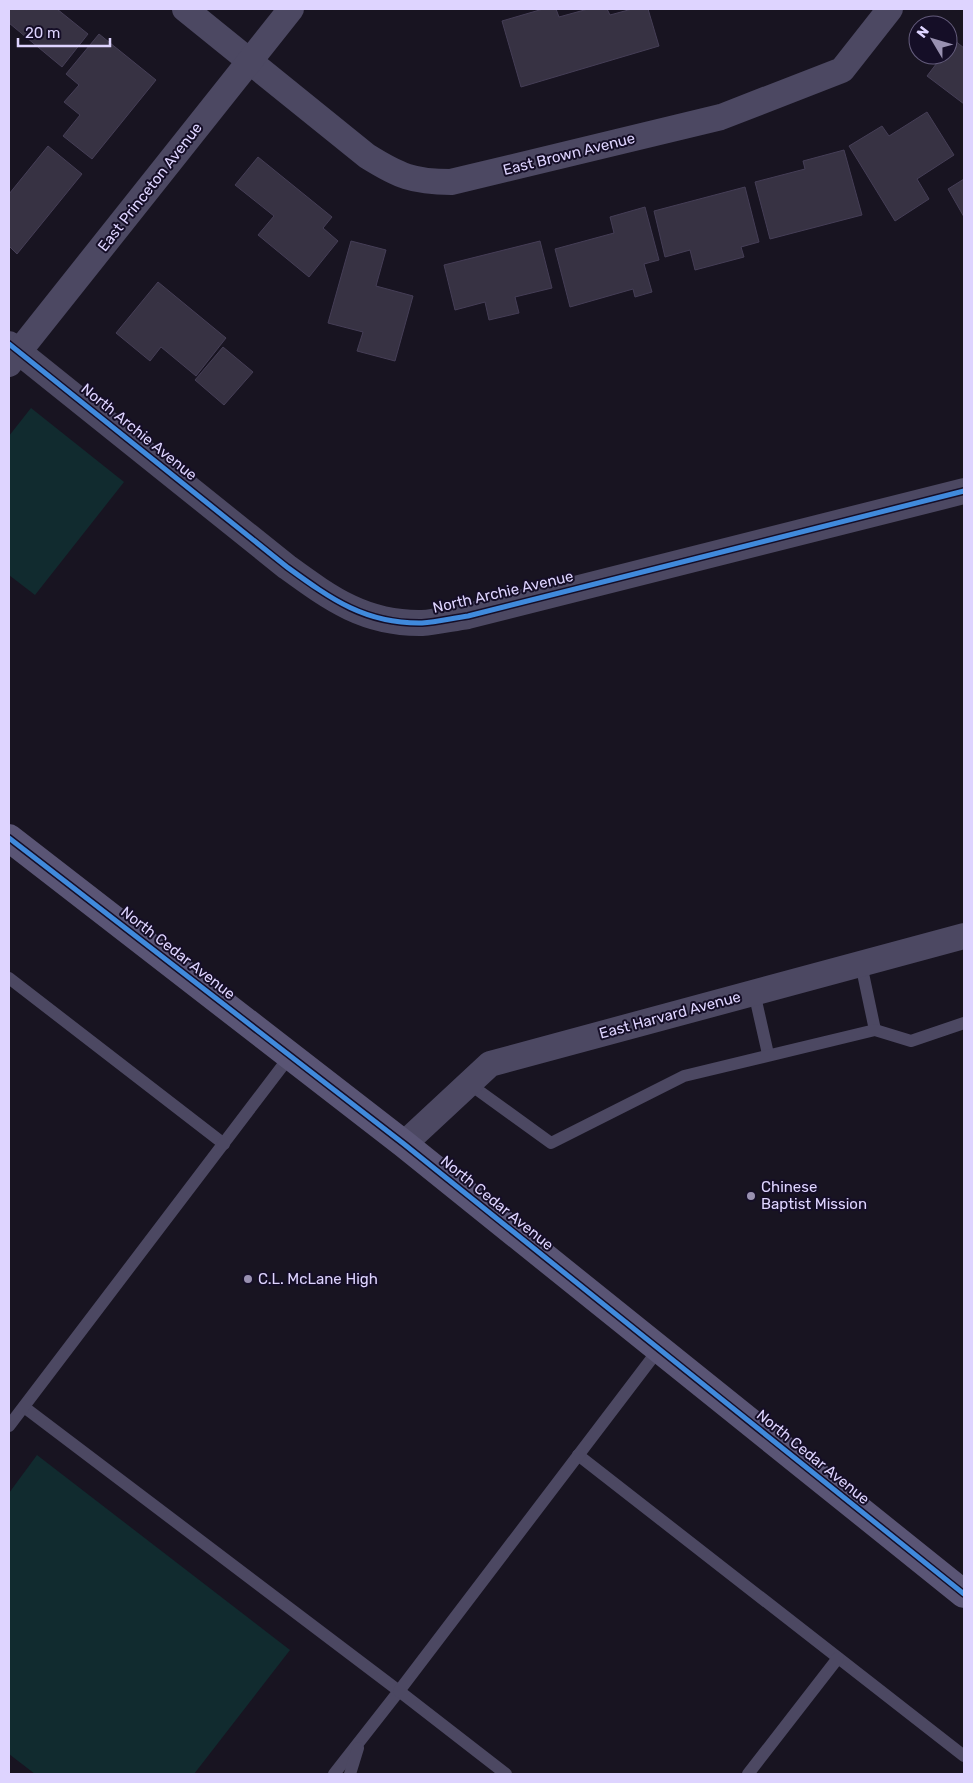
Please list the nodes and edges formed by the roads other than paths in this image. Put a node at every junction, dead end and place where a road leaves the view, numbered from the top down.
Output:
1 (185, 9) edge
2 (291, 9) edge
3 (890, 9) edge
4 (250, 60) junction
5 (12, 353) edge
6 (964, 492) edge
7 (9, 838) edge
8 (964, 936) edge
9 (861, 964) junction
10 (9, 978) edge
11 (754, 992) junction
12 (964, 1023) edge
13 (876, 1030) junction
14 (768, 1054) junction
15 (290, 1056) junction
16 (468, 1083) junction
17 (224, 1144) junction
18 (404, 1144) junction
19 (658, 1349) junction
20 (24, 1406) junction
21 (9, 1426) edge
22 (578, 1455) junction
23 (964, 1594) edge
24 (838, 1658) junction
25 (399, 1691) junction
26 (361, 1740) junction
27 (964, 1756) edge
28 (334, 1774) edge
29 (350, 1774) edge
30 (506, 1774) edge
31 (748, 1774) edge

1 - 4 street, East Brown Avenue
2 - 4 street, East Princeton Avenue
3 - 4 street, East Brown Avenue
4 - 5 street, East Princeton Avenue
5 - 6 street, North Archie Avenue
7 - 15 main road, North Cedar Avenue
8 - 9 street, East Harvard Avenue
9 - 11 street, East Harvard Avenue
9 - 13 lane
10 - 17 lane
11 - 14 lane
11 - 16 street, East Harvard Avenue
12 - 13 lane
13 - 14 lane
14 - 16 lane
15 - 17 lane
15 - 18 main road, North Cedar Avenue
16 - 18 street, East Harvard Avenue
17 - 20 lane
18 - 19 main road, North Cedar Avenue
19 - 22 lane
19 - 23 main road, North Cedar Avenue
20 - 21 lane
20 - 25 lane
22 - 24 lane
22 - 25 lane
24 - 27 lane
24 - 31 lane
25 - 26 lane
25 - 30 lane
26 - 28 lane
26 - 29 lane

